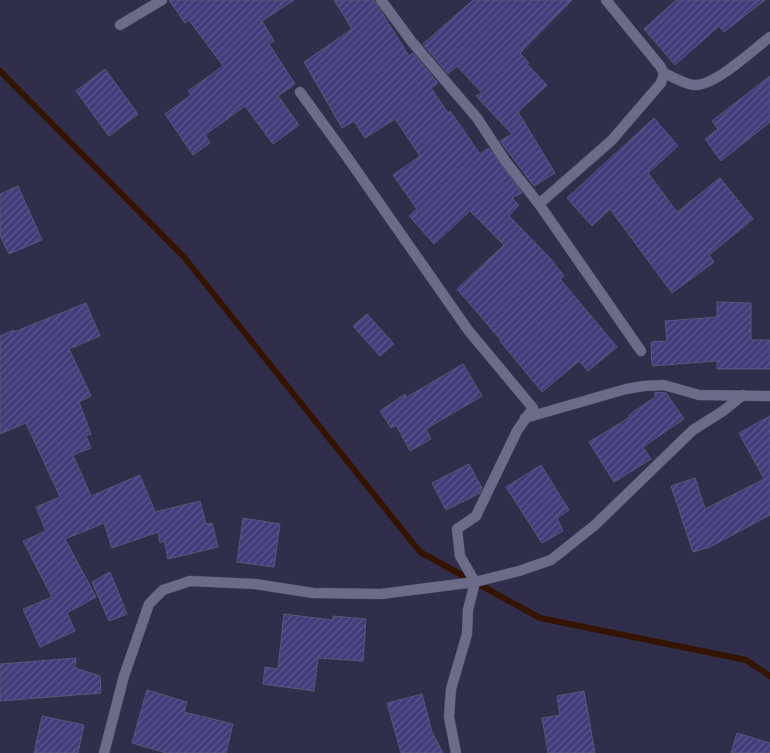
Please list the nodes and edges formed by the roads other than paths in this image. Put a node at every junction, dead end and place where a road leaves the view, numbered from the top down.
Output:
1 (162, 0) edge
2 (381, 0) edge
3 (606, 0) edge
4 (120, 25) dead end
5 (770, 37) edge
6 (664, 73) junction
7 (300, 92) dead end
8 (539, 204) junction
9 (642, 351) dead end
10 (744, 395) junction
11 (770, 396) edge
12 (525, 418) junction
13 (475, 582) junction
14 (104, 753) edge
15 (456, 753) edge

1 - 4 street
2 - 8 street
3 - 6 street
5 - 6 street
6 - 8 street
7 - 12 street
8 - 9 street
10 - 11 street
10 - 12 street
10 - 13 street
12 - 13 street
13 - 14 street
13 - 15 street

